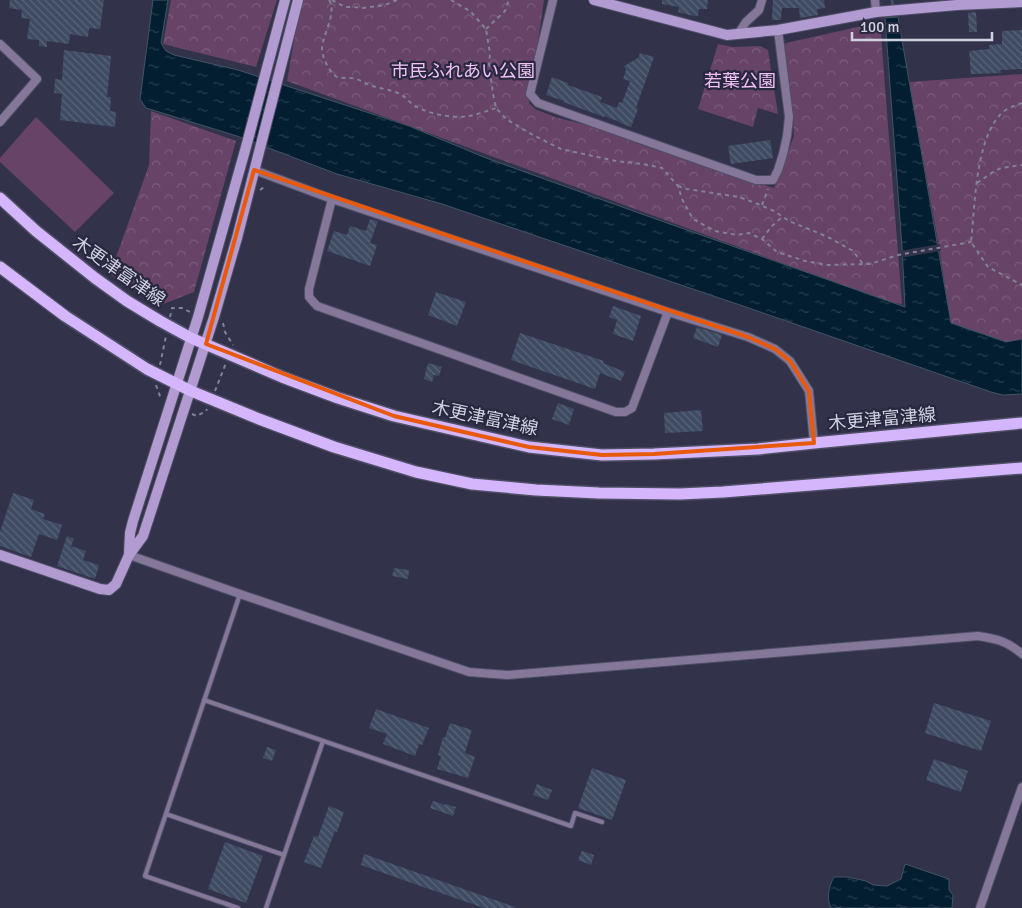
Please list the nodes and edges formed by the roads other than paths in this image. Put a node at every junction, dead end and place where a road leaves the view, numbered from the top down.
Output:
1 (285, 0) edge
2 (298, 0) edge
3 (553, 0) edge
4 (594, 0) edge
5 (762, 0) edge
6 (876, 0) edge
7 (1022, 2) edge
8 (956, 3) edge
9 (878, 12) junction
10 (778, 30) junction
11 (738, 34) junction
12 (0, 44) edge
13 (0, 122) edge
14 (254, 170) junction
15 (0, 198) edge
16 (332, 199) junction
17 (0, 267) edge
18 (668, 312) junction
19 (191, 338) junction
20 (206, 344) junction
21 (177, 384) junction
22 (190, 391) junction
23 (1022, 423) edge
24 (814, 443) junction
25 (1022, 468) edge
26 (0, 555) edge
27 (129, 555) junction
28 (240, 594) junction
29 (1022, 654) edge
30 (204, 700) junction
31 (323, 740) junction
32 (1022, 787) edge
33 (166, 814) junction
34 (602, 822) dead end
35 (284, 855) junction
36 (238, 908) edge
37 (266, 908) edge
38 (980, 908) edge

1 - 19 street
2 - 14 street
3 - 10 street
4 - 11 street
5 - 11 street
6 - 9 street
7 - 8 street
8 - 9 street
9 - 10 street
10 - 11 street
12 - 13 street
14 - 16 street
14 - 20 street
15 - 19 main road, 木更津富津線
16 - 18 street
16 - 18 street
17 - 21 main road
18 - 24 street
19 - 20 main road, 木更津富津線
19 - 21 street
20 - 22 street
20 - 24 main road, 木更津富津線
21 - 22 main road
21 - 27 street
22 - 25 main road
22 - 27 street
23 - 24 main road, 木更津富津線
26 - 27 street
27 - 28 street
28 - 29 street
28 - 30 lane
30 - 31 lane
30 - 33 lane
31 - 34 lane
31 - 35 lane
32 - 38 street
33 - 35 lane
33 - 36 lane
35 - 37 lane

